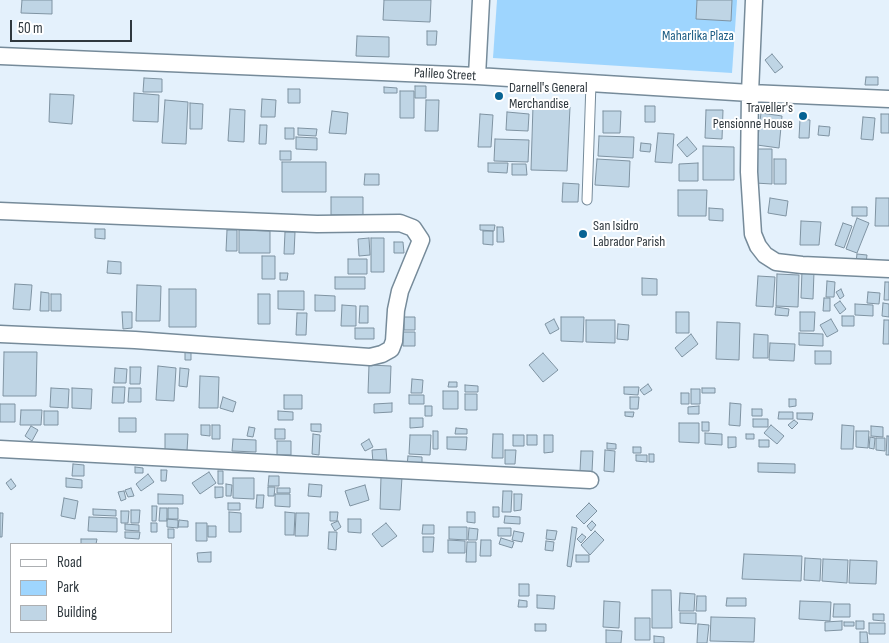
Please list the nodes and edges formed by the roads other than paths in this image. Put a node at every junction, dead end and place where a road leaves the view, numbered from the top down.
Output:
1 (482, 0) edge
2 (754, 0) edge
3 (0, 56) edge
4 (477, 76) junction
5 (591, 83) junction
6 (750, 93) junction
7 (889, 99) edge
8 (587, 200) dead end
9 (0, 212) edge
10 (889, 269) edge
11 (0, 334) edge
12 (0, 449) edge
13 (590, 480) dead end

1 - 4 street
2 - 6 street
3 - 4 street, Palileo Street
4 - 5 street, Palileo Street
5 - 6 street, Palileo Street
5 - 8 lane
6 - 7 street, Palileo Street
6 - 10 street
9 - 11 street
12 - 13 street

